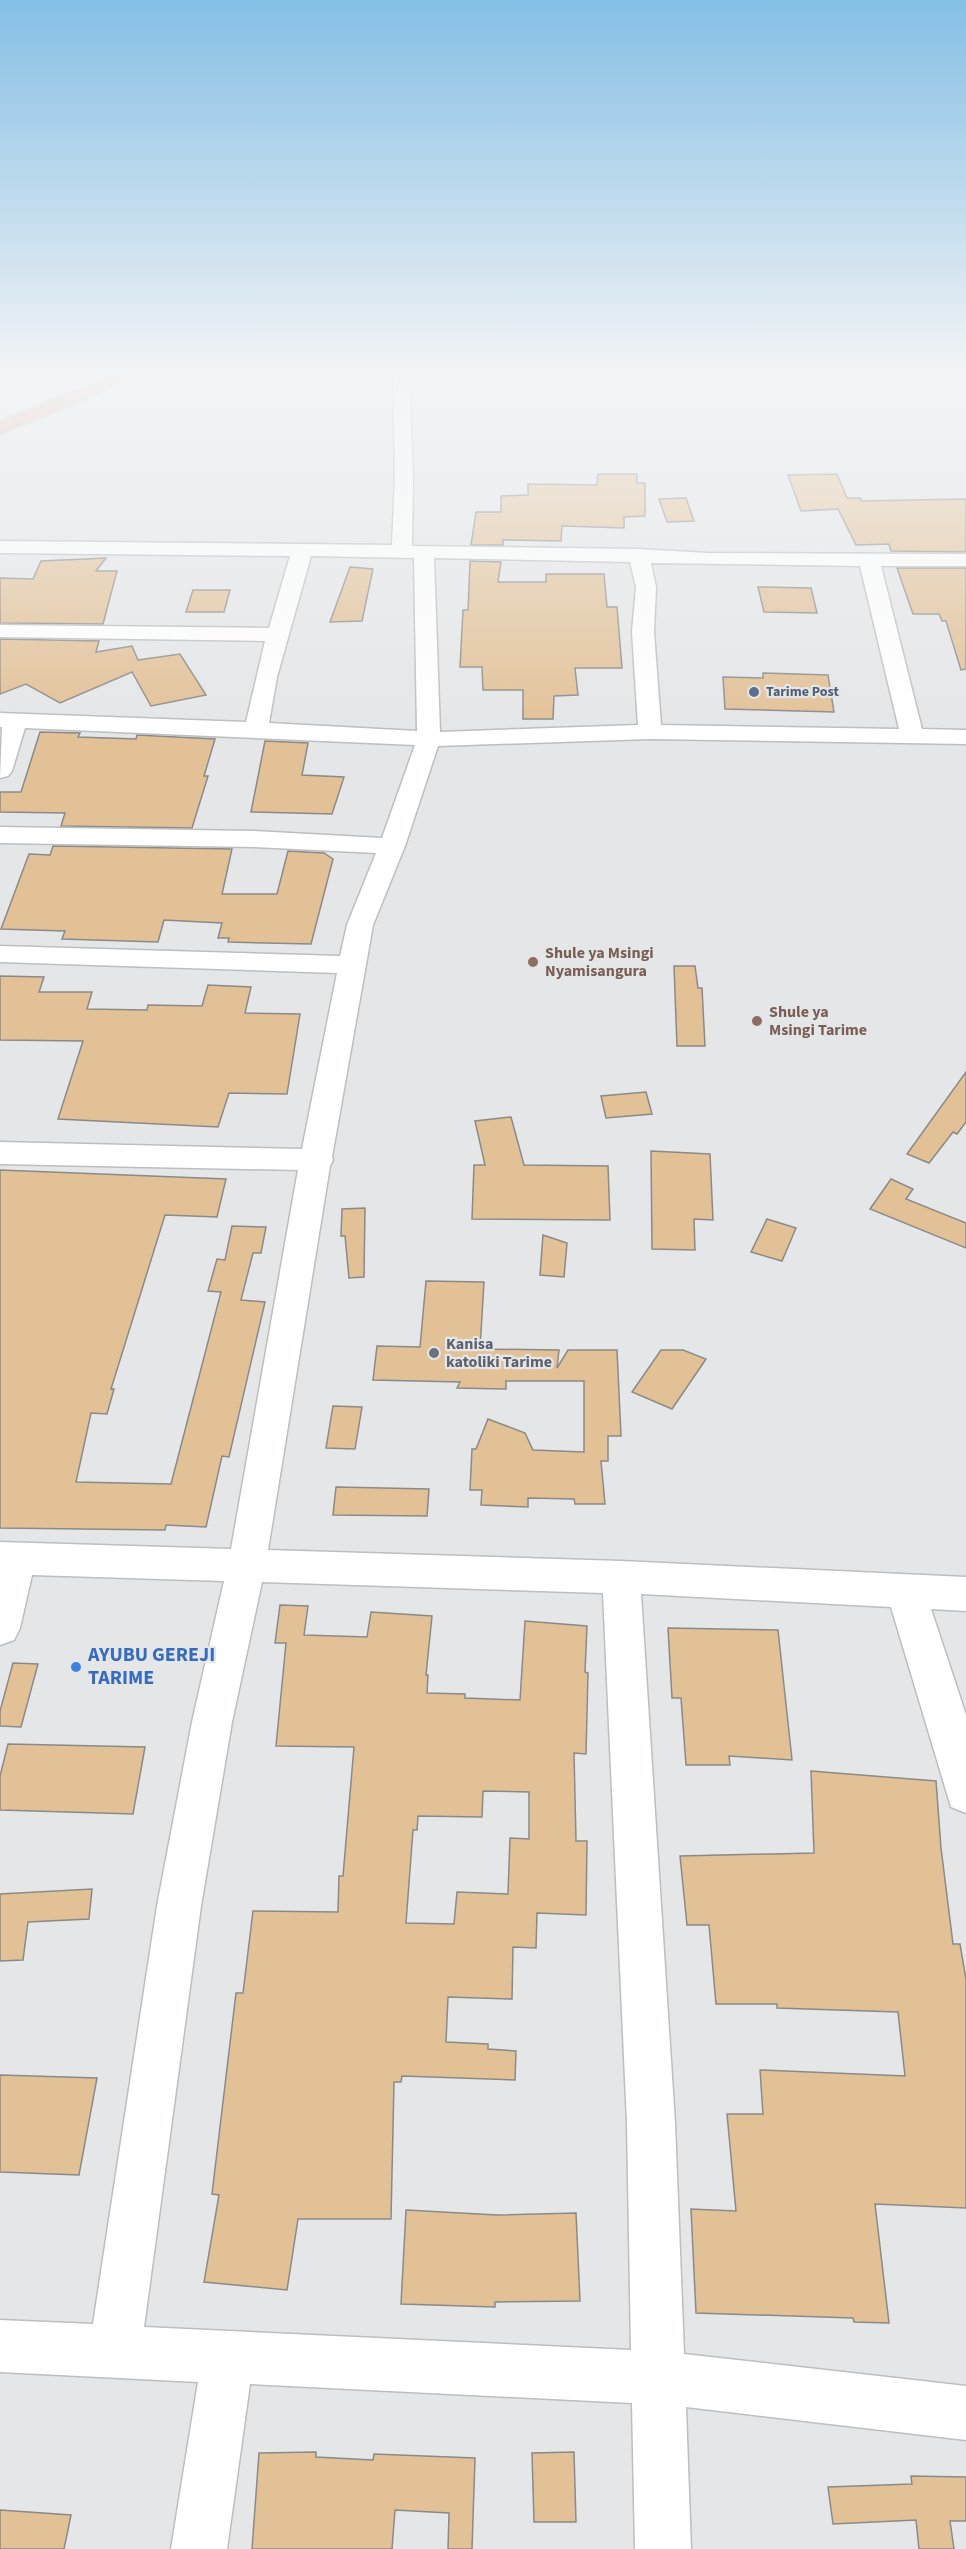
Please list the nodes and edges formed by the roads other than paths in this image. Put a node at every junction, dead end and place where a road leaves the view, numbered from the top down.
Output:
1 (402, 494) edge
2 (0, 547) edge
3 (302, 551) junction
4 (402, 551) junction
5 (424, 552) junction
6 (639, 555) junction
7 (869, 559) junction
8 (966, 560) edge
9 (0, 631) edge
10 (278, 635) junction
11 (8, 720) edge
12 (255, 730) junction
13 (650, 732) junction
14 (912, 735) junction
15 (966, 737) edge
16 (429, 739) junction
17 (0, 771) edge
18 (0, 835) edge
19 (392, 846) junction
20 (0, 954) edge
21 (353, 965) junction
22 (0, 1153) edge
23 (318, 1160) junction
24 (9, 1558) edge
25 (247, 1564) junction
26 (621, 1577) junction
27 (906, 1593) junction
28 (966, 1594) edge
29 (0, 1628) edge
30 (966, 1793) edge
31 (0, 2346) edge
32 (115, 2351) junction
33 (228, 2356) junction
34 (660, 2378) junction
35 (966, 2413) edge
36 (199, 2549) edge
37 (663, 2549) edge

1 - 4 street
2 - 3 street
3 - 4 street
3 - 10 street
4 - 5 street
5 - 6 street
5 - 16 street
6 - 7 street
6 - 13 street
7 - 8 street
7 - 14 street
9 - 10 street
10 - 12 street
11 - 12 street
11 - 17 street
12 - 16 street
13 - 14 street
13 - 16 street
14 - 15 street
16 - 19 street
18 - 19 street
19 - 21 street
20 - 21 street
21 - 23 street
22 - 23 street
23 - 25 street
24 - 25 street
24 - 29 street
25 - 26 street
25 - 32 street
26 - 27 street
26 - 34 street
27 - 28 street
27 - 30 street
31 - 32 street
32 - 33 street
33 - 34 street
33 - 36 street
34 - 35 street
34 - 37 street

